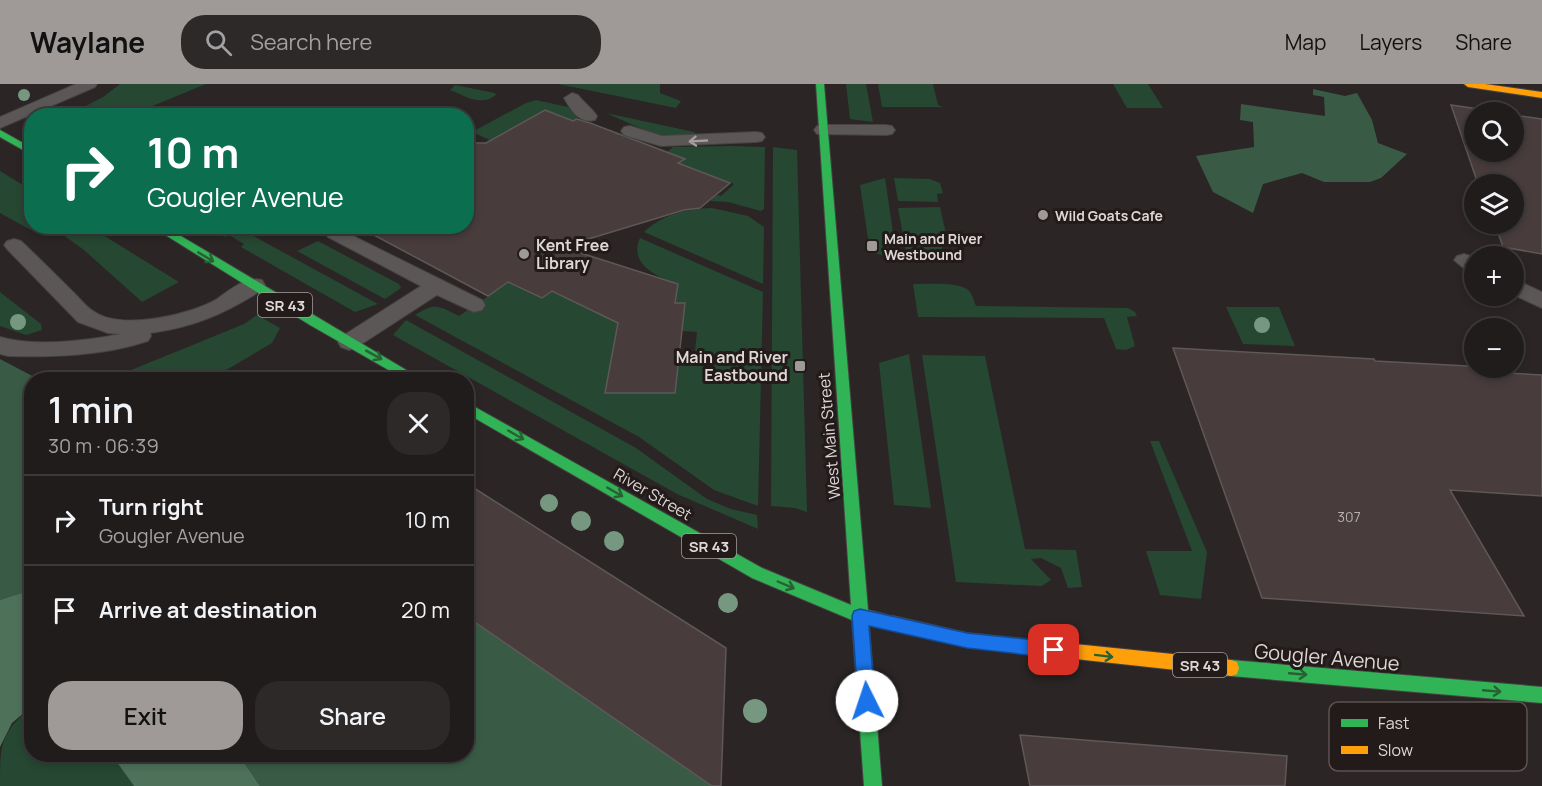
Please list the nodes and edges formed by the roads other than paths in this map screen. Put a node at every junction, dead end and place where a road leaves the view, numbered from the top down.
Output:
1 (89, 84) edge
2 (820, 84) edge
3 (1468, 84) edge
4 (1542, 95) edge
5 (572, 98) dead end
6 (34, 108) edge
7 (24, 112) edge
8 (589, 116) dead end
9 (0, 123) edge
10 (823, 130) junction
11 (886, 130) dead end
12 (630, 131) dead end
13 (0, 133) edge
14 (756, 137) dead end
15 (24, 147) edge
16 (169, 234) edge
17 (337, 234) edge
18 (14, 245) dead end
19 (254, 285) junction
20 (436, 286) junction
21 (1524, 291) edge
22 (1542, 301) edge
23 (474, 305) dead end
24 (180, 321) junction
25 (349, 342) junction
26 (0, 345) edge
27 (403, 372) edge
28 (474, 412) edge
29 (860, 616) junction
30 (1542, 695) edge
31 (873, 786) edge

1 - 6 lane
2 - 10 main road, West Main Street
3 - 4 main road
5 - 8 lane
7 - 9 lane
10 - 11 lane
10 - 29 main road, West Main Street
14 -> 12 lane
13 - 15 main road
16 -> 19 main road, SR 43
17 - 20 lane
18 - 24 lane
19 - 24 lane
19 - 25 main road, SR 43
20 - 23 lane
20 - 25 lane
21 - 22 lane
24 - 26 lane
25 -> 27 main road, SR 43
28 -> 29 main road, River Street / SR 43
29 -> 30 main road, Gougler Avenue / SR 43
29 - 31 main road, West Main Street

